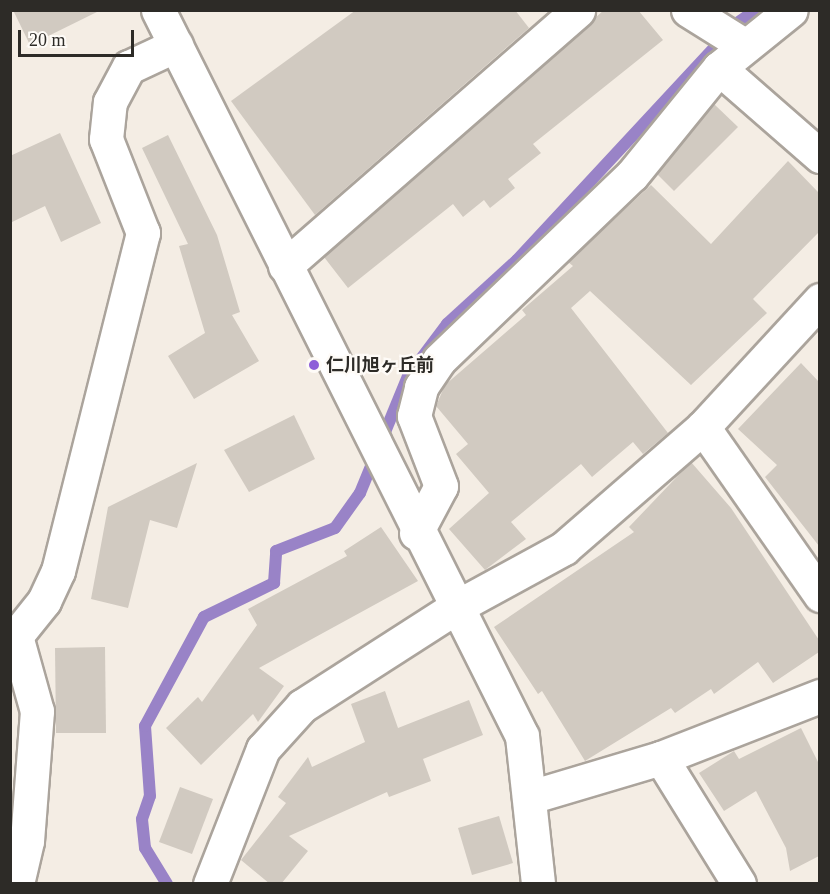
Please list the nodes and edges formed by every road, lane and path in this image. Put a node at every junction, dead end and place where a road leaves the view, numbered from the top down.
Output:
1 (158, 10) edge
2 (578, 10) edge
3 (688, 10) edge
4 (790, 10) edge
5 (176, 45) junction
6 (744, 45) junction
7 (719, 68) junction
8 (819, 156) edge
9 (285, 266) junction
10 (819, 300) edge
11 (703, 427) junction
12 (416, 533) junction
13 (819, 595) edge
14 (456, 607) junction
15 (13, 636) edge
16 (819, 696) edge
17 (661, 758) junction
18 (530, 797) junction
19 (17, 884) edge
20 (210, 884) edge
21 (538, 884) edge
22 (739, 884) edge

1 - 5 street
2 - 9 street
3 - 6 street
4 - 6 street
5 - 9 street
5 - 15 street
6 - 7 street
7 - 8 street
7 - 12 street
9 - 12 street
10 - 11 street
11 - 13 street
11 - 14 street
12 - 14 street
14 - 18 street
14 - 20 street
15 - 19 street
16 - 17 street
17 - 18 street
17 - 22 street
18 - 21 street

